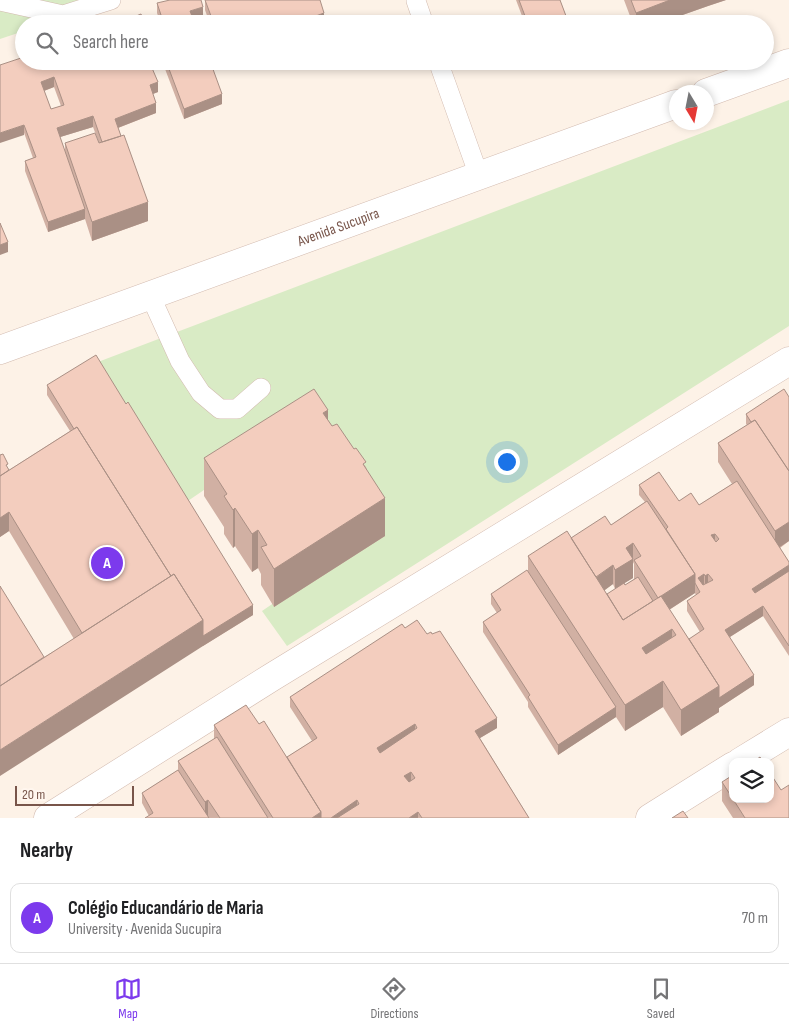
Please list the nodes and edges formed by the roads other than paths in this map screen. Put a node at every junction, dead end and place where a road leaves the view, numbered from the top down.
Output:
1 (111, 0) edge
2 (0, 1) edge
3 (416, 1) edge
4 (421, 15) edge
5 (789, 62) edge
6 (774, 68) edge
7 (441, 70) edge
8 (768, 70) edge
9 (714, 90) edge
10 (669, 107) edge
11 (479, 176) junction
12 (150, 296) junction
13 (0, 350) edge
14 (789, 361) edge
15 (261, 388) dead end
16 (789, 732) edge
17 (747, 758) edge
18 (729, 769) edge
19 (48, 818) edge
20 (650, 818) edge

1 - 2 lane
3 - 4 lane
5 - 6 street
7 - 11 lane
8 - 9 street
10 - 11 street, Avenida Sucupira
11 - 12 street, Avenida Sucupira
12 - 13 street, Avenida Sucupira
12 - 15 lane
14 - 19 street
16 - 17 street
18 - 20 street

